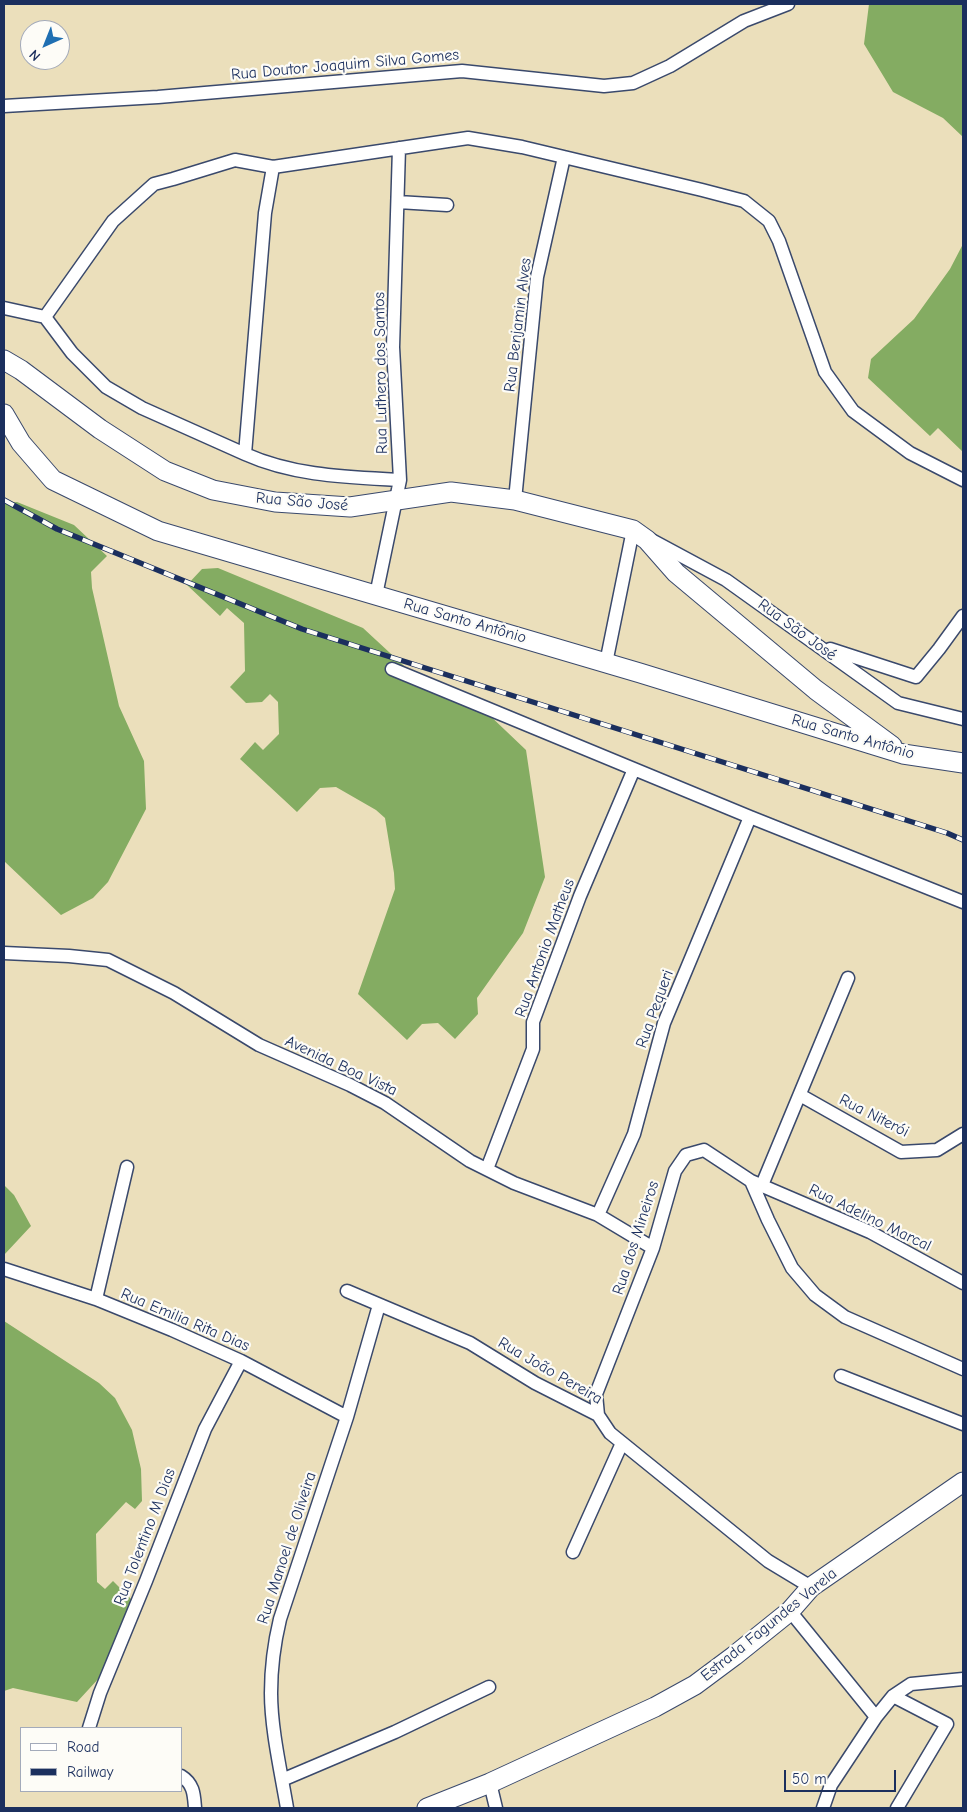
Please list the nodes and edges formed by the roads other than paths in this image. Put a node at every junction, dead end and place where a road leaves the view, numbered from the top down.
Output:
1 (788, 4) edge
2 (4, 106) edge
3 (399, 148) junction
4 (564, 156) junction
5 (273, 167) junction
6 (398, 202) junction
7 (447, 205) dead end
8 (4, 308) edge
9 (45, 317) junction
10 (4, 360) edge
11 (4, 414) edge
12 (245, 454) junction
13 (400, 480) junction
14 (963, 480) edge
15 (515, 500) junction
16 (395, 502) junction
17 (633, 530) junction
18 (376, 595) junction
19 (963, 616) edge
20 (818, 645) junction
21 (606, 663) junction
22 (392, 669) dead end
23 (963, 720) edge
24 (903, 754) junction
25 (963, 763) edge
26 (634, 769) junction
27 (750, 817) junction
28 (963, 902) edge
29 (4, 954) edge
30 (848, 978) dead end
31 (800, 1095) junction
32 (963, 1134) edge
33 (127, 1167) dead end
34 (487, 1170) junction
35 (756, 1183) junction
36 (598, 1215) junction
37 (653, 1248) junction
38 (4, 1270) edge
39 (963, 1283) edge
40 (346, 1291) dead end
41 (96, 1299) junction
42 (379, 1305) junction
43 (241, 1361) junction
44 (963, 1369) edge
45 (841, 1376) dead end
46 (598, 1415) junction
47 (347, 1416) junction
48 (963, 1424) edge
49 (622, 1443) junction
50 (963, 1482) edge
51 (573, 1552) dead end
52 (811, 1587) junction
53 (790, 1611) junction
54 (963, 1679) edge
55 (489, 1687) dead end
56 (893, 1696) junction
57 (876, 1717) junction
58 (89, 1727) edge
59 (182, 1777) edge
60 (282, 1780) junction
61 (490, 1783) junction
62 (195, 1808) edge
63 (287, 1808) edge
64 (427, 1808) edge
65 (496, 1808) edge
66 (823, 1808) edge
67 (897, 1808) edge

1 - 2 street, Rua Doutor Joaquim Silva Gomes
3 - 4 street
3 - 5 street
3 - 6 street, Rua Luthero dos Santos
4 - 14 street
4 - 15 street, Rua Benjamin Alves
5 - 9 street
5 - 12 street
6 - 7 street
6 - 13 street, Rua Luthero dos Santos
8 - 9 street
9 - 12 street, Rua São José
10 - 16 main road, Rua São José
11 - 18 main road, Rua Santo Antônio
12 - 13 street, Rua São José
13 - 16 street, Rua Luthero dos Santos
15 - 16 main road, Rua São José
15 - 17 main road, Rua São José
16 - 18 street, Rua Luthero dos Santos
17 - 20 street, Rua São José
17 - 21 street
17 - 24 main road, Rua São José
18 - 21 main road, Rua Santo Antônio
19 - 20 street
20 - 23 street, Rua São José
21 - 24 main road, Rua Santo Antônio
22 - 26 street
24 - 25 main road, Rua Santo Antônio
26 - 27 street
26 - 34 street, Rua Antonio Matheus
27 - 28 street
27 - 36 street, Rua Pequeri
29 - 34 street, Avenida Boa Vista
30 - 31 street
31 - 32 street, Rua Niterói
31 - 35 street
33 - 41 street
34 - 36 street, Avenida Boa Vista
35 - 37 street, Rua dos Mineiros
35 - 39 street, Rua Adelino Marcal
35 - 44 street
36 - 37 street, Avenida Boa Vista
37 - 46 street, Rua dos Mineiros
38 - 41 street, Rua Emilia Rita Dias
40 - 42 street, Rua João Pereira
41 - 43 street, Rua Emilia Rita Dias
42 - 46 street, Rua João Pereira
42 - 47 street, Rua Manoel de Oliveira
43 - 47 street, Rua Emilia Rita Dias
43 - 58 street, Rua Tolentino M Dias
45 - 48 street
46 - 49 street, Rua João Pereira
47 - 60 street, Rua Manoel de Oliveira
49 - 51 street
49 - 52 street, Rua João Pereira
50 - 52 main road, Estrada Fagundes Varela
52 - 53 main road, Estrada Fagundes Varela
53 - 57 street
53 - 61 main road, Estrada Fagundes Varela
54 - 56 street
55 - 60 street
56 - 57 street
56 - 67 street
57 - 66 street
59 - 62 street
60 - 63 street, Rua Manoel de Oliveira
61 - 64 main road, Estrada Fagundes Varela
61 - 65 street

